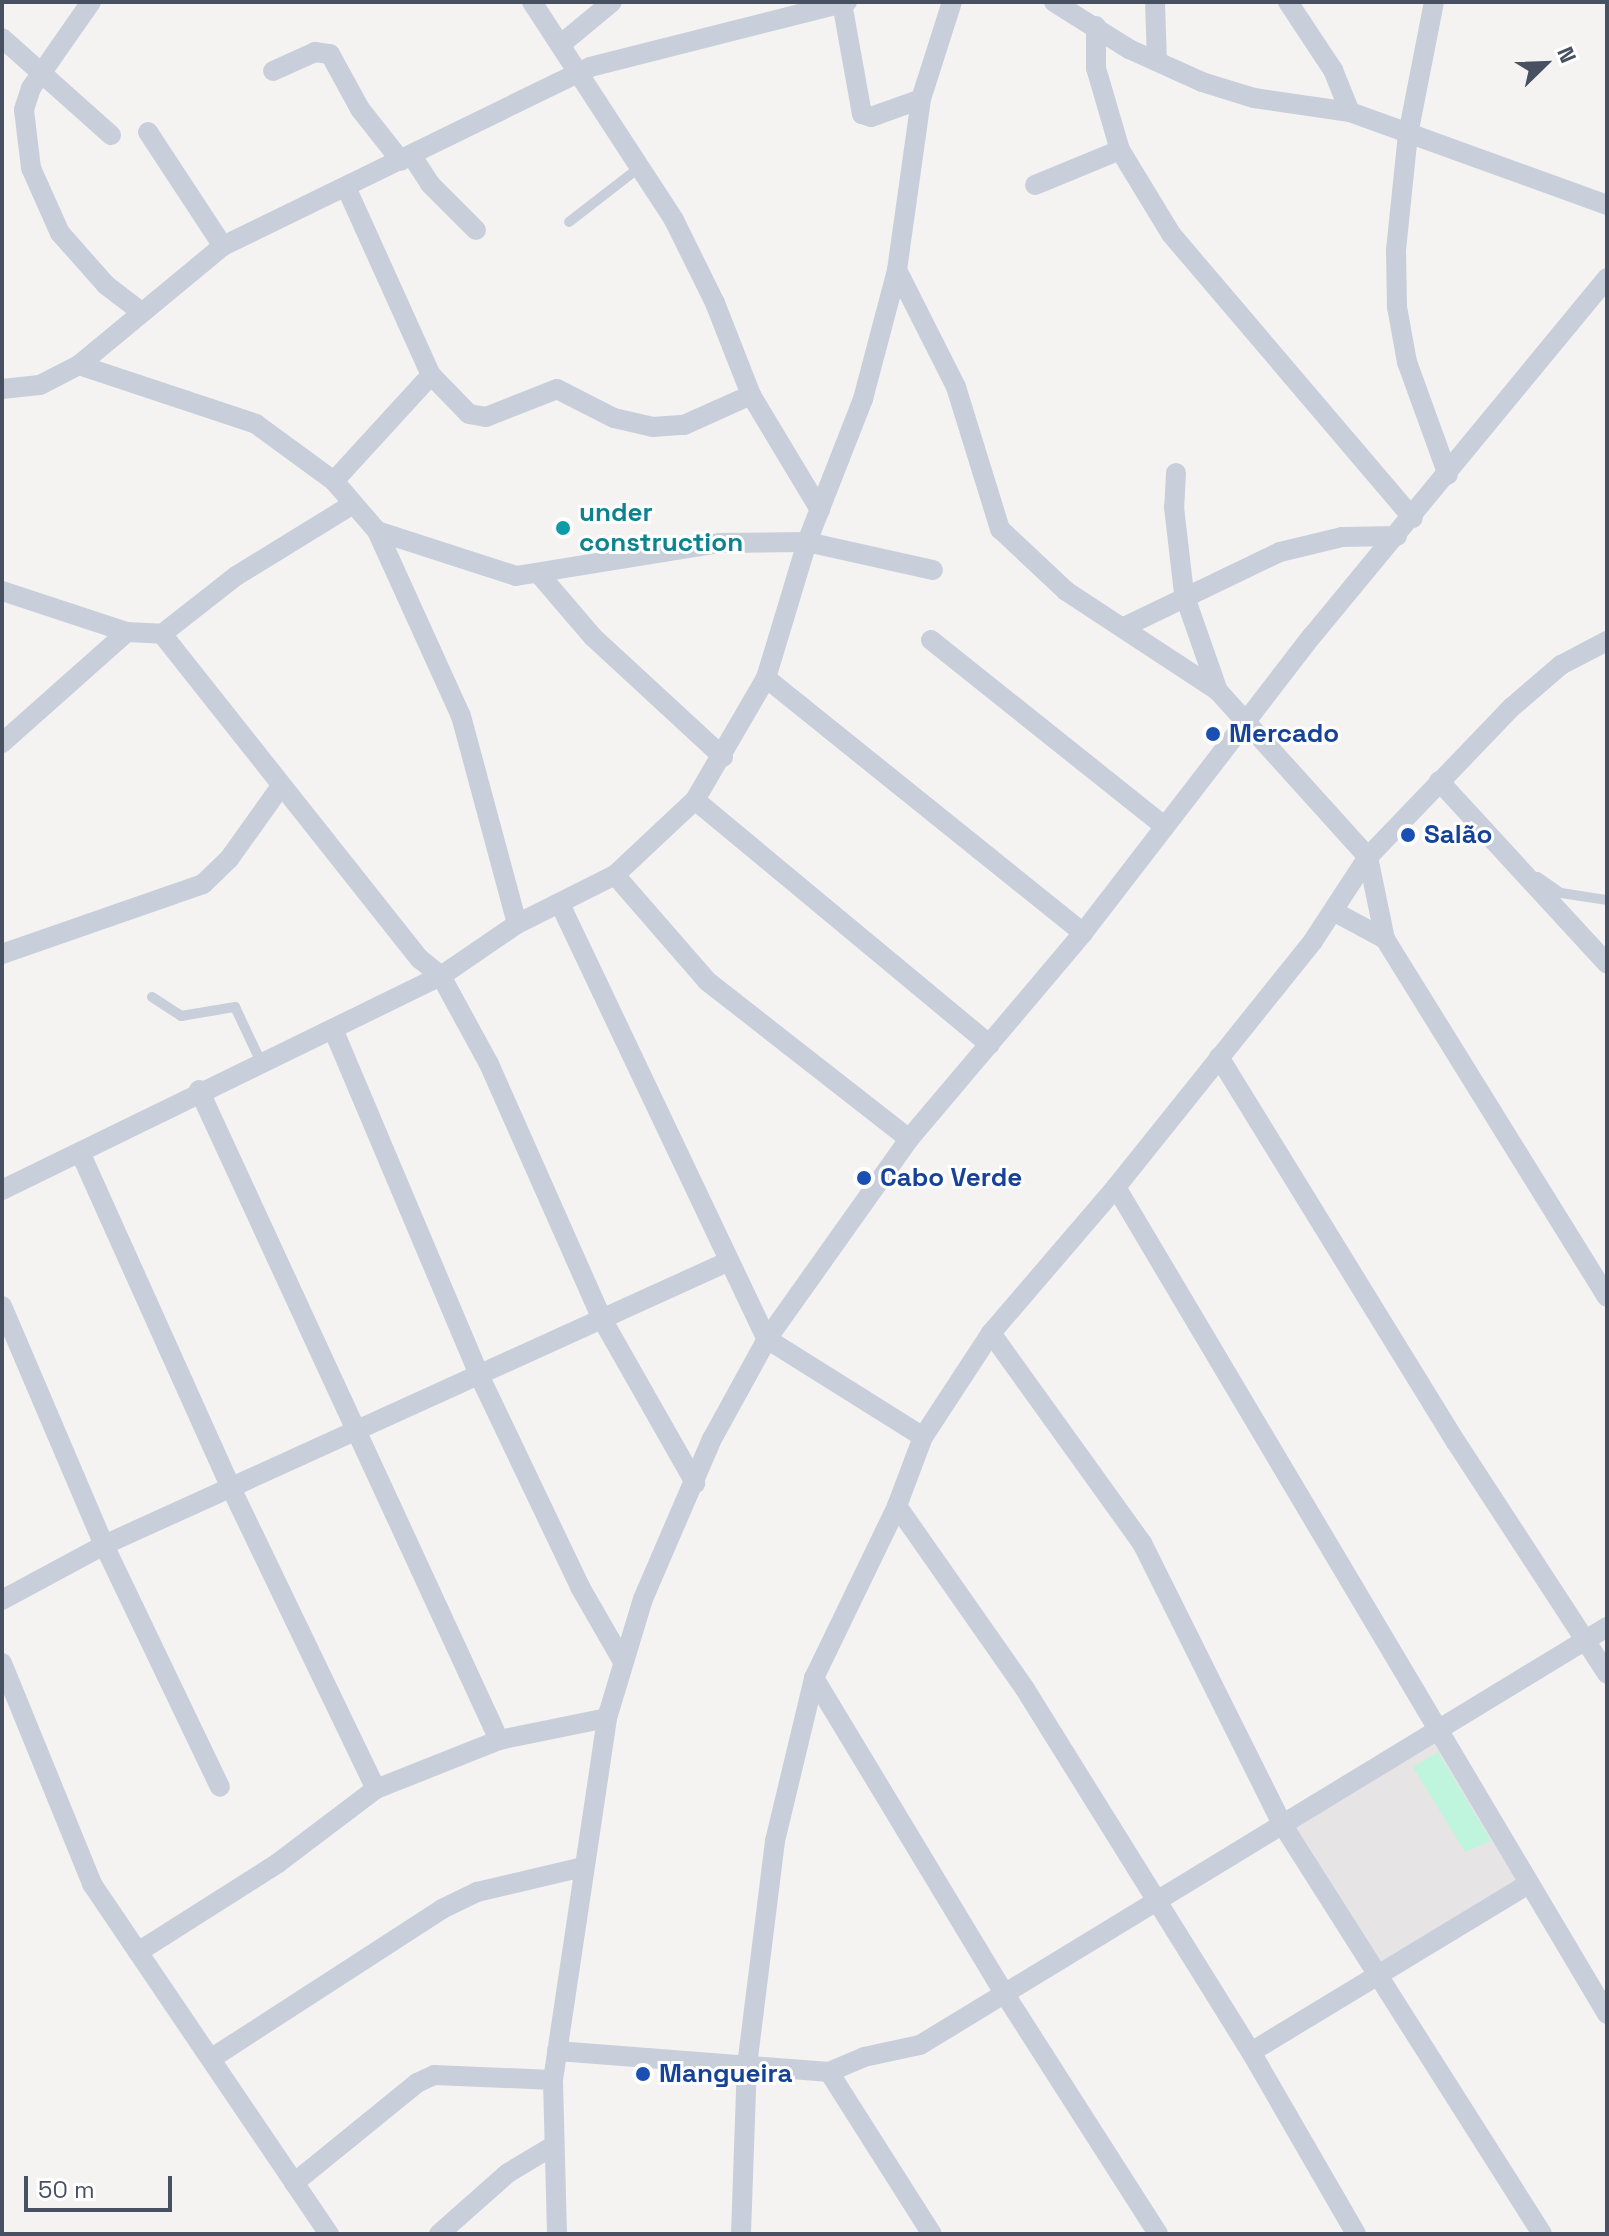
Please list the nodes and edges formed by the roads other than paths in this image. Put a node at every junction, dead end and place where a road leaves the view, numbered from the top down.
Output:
1 (91, 2) edge
2 (532, 2) edge
3 (612, 2) edge
4 (952, 2) edge
5 (1054, 2) edge
6 (1155, 2) edge
7 (1288, 2) edge
8 (1434, 2) edge
9 (845, 3) edge
10 (1096, 26) junction
11 (2, 38) edge
12 (560, 45) junction
13 (1157, 61) junction
14 (43, 71) junction
15 (273, 71) dead end
16 (577, 76) junction
17 (921, 99) junction
18 (1350, 112) junction
19 (148, 132) dead end
20 (1408, 134) junction
21 (111, 135) dead end
22 (1120, 150) junction
23 (406, 159) junction
24 (640, 167) junction
25 (1035, 185) dead end
26 (346, 187) junction
27 (1607, 205) edge
28 (569, 222) dead end
29 (476, 230) dead end
30 (223, 246) junction
31 (897, 270) junction
32 (1607, 278) edge
33 (140, 311) junction
34 (79, 365) junction
35 (431, 375) junction
36 (2, 389) edge
37 (751, 395) junction
38 (1176, 473) dead end
39 (1448, 475) junction
40 (334, 481) junction
41 (353, 504) junction
42 (820, 510) junction
43 (1413, 518) junction
44 (377, 531) junction
45 (1397, 536) junction
46 (807, 542) junction
47 (933, 570) dead end
48 (539, 574) junction
49 (4, 594) edge
50 (1184, 594) junction
51 (1124, 627) junction
52 (127, 632) junction
53 (162, 634) junction
54 (931, 640) dead end
55 (1607, 641) edge
56 (766, 678) junction
57 (1218, 691) junction
58 (1246, 721) junction
59 (2, 743) edge
60 (723, 757) junction
61 (1439, 781) junction
62 (281, 786) junction
63 (695, 800) junction
64 (1163, 825) junction
65 (1368, 857) junction
66 (1513, 857) junction
67 (615, 875) junction
68 (1607, 900) edge
69 (561, 906) junction
70 (1333, 911) junction
71 (517, 924) junction
72 (1083, 933) junction
73 (1385, 939) junction
74 (2, 954) edge
75 (1607, 964) edge
76 (441, 976) junction
77 (152, 997) dead end
78 (333, 1029) junction
79 (990, 1045) junction
80 (1219, 1057) junction
81 (261, 1062) junction
82 (199, 1090) junction
83 (909, 1139) junction
84 (80, 1152) junction
85 (1116, 1187) junction
86 (2, 1190) edge
87 (727, 1262) junction
88 (1607, 1297) edge
89 (2, 1306) edge
90 (602, 1319) junction
91 (991, 1333) junction
92 (767, 1339) junction
93 (480, 1377) junction
94 (357, 1434) junction
95 (923, 1437) junction
96 (695, 1483) junction
97 (232, 1490) junction
98 (897, 1506) junction
99 (104, 1545) junction
100 (2, 1600) edge
101 (1607, 1627) edge
102 (1585, 1640) junction
103 (622, 1660) junction
104 (2, 1663) edge
105 (1607, 1674) edge
106 (814, 1678) junction
107 (607, 1718) junction
108 (1437, 1735) junction
109 (499, 1740) junction
110 (220, 1787) dead end
111 (376, 1789) junction
112 (1282, 1824) junction
113 (583, 1867) junction
114 (1528, 1884) junction
115 (1156, 1902) junction
116 (138, 1952) junction
117 (1376, 1977) junction
118 (1006, 1996) junction
119 (1607, 2014) edge
120 (557, 2051) junction
121 (1251, 2052) junction
122 (212, 2058) junction
123 (747, 2066) junction
124 (829, 2072) junction
125 (553, 2080) junction
126 (553, 2146) junction
127 (294, 2183) junction
128 (329, 2234) edge
129 (439, 2234) edge
130 (557, 2234) edge
131 (741, 2234) edge
132 (932, 2234) edge
133 (1158, 2234) edge
134 (1356, 2234) edge
135 (1542, 2234) edge

1 - 14 street
2 - 12 street
3 - 12 street
4 - 17 street
5 - 10 street
6 - 13 street
7 - 18 street
8 - 20 street
9 - 16 street
9 - 17 street
10 - 13 street
10 - 22 street
11 - 14 street
12 - 16 street
13 - 18 street
14 - 21 street
14 - 33 street
15 - 23 street
16 - 23 street
16 - 24 street
17 - 31 street
18 - 20 street
19 - 30 street
20 - 27 street
20 - 39 street
22 - 25 street
22 - 43 street
23 - 26 street
23 - 29 street
24 - 28 lane
24 - 37 street
26 - 30 street
26 - 35 street
30 - 33 street
31 - 42 street
31 - 51 street
32 - 39 street
33 - 34 street
34 - 36 street
34 - 40 street
35 - 37 street
35 - 40 street
37 - 42 street
38 - 50 street
39 - 43 street
40 - 41 street
41 - 44 street
41 - 53 street
42 - 46 street
43 - 45 street
44 - 48 street
44 - 71 street
45 - 50 street
45 - 58 street
46 - 47 street
46 - 48 street
46 - 56 street
48 - 60 street
49 - 52 street
50 - 51 street
50 - 57 street
51 - 57 street
52 - 53 street
52 - 59 street
53 - 62 street
54 - 64 street
55 - 61 street
56 - 60 street
56 - 72 street
57 - 58 street
58 - 64 street
58 - 65 street
60 - 63 street
61 - 65 street
61 - 66 street
62 - 74 street
62 - 76 street
63 - 67 street
63 - 79 street
64 - 72 street
65 - 70 street
65 - 73 street
66 - 68 lane
66 - 75 street
67 - 69 street
67 - 83 street
69 - 71 street
69 - 87 street
70 - 73 street
70 - 80 street
71 - 76 street
72 - 79 street
73 - 88 street
76 - 78 street
76 - 90 street
77 - 81 lane
78 - 81 street
78 - 93 street
79 - 83 street
80 - 85 street
80 - 102 street
81 - 82 street
82 - 84 street
82 - 94 street
83 - 92 street
84 - 86 street
84 - 97 street
85 - 91 street
85 - 108 street
87 - 90 street
87 - 92 street
89 - 99 street
90 - 93 street
90 - 96 street
91 - 95 street
91 - 112 street
92 - 95 street
92 - 96 street
93 - 94 street
93 - 103 street
94 - 97 street
94 - 109 street
95 - 98 street
96 - 103 street
97 - 99 street
97 - 111 street
98 - 106 street
98 - 115 street
99 - 100 street
99 - 110 street
101 - 102 street
102 - 105 street
102 - 108 street
103 - 107 street
104 - 116 street
106 - 118 street
106 - 123 street
107 - 109 street
107 - 113 street
108 - 112 street
108 - 114 street
109 - 111 street
111 - 116 street
112 - 115 street
112 - 117 street
113 - 120 street
113 - 122 street
114 - 117 street
114 - 119 street
115 - 118 street
115 - 121 street
116 - 122 street
117 - 121 street
117 - 135 street
118 - 124 street
118 - 133 street
120 - 123 street
120 - 125 street
121 - 134 street
122 - 127 street
123 - 124 street
123 - 131 street
124 - 132 street
125 - 126 street
125 - 127 street
126 - 129 street
126 - 130 street
127 - 128 street

